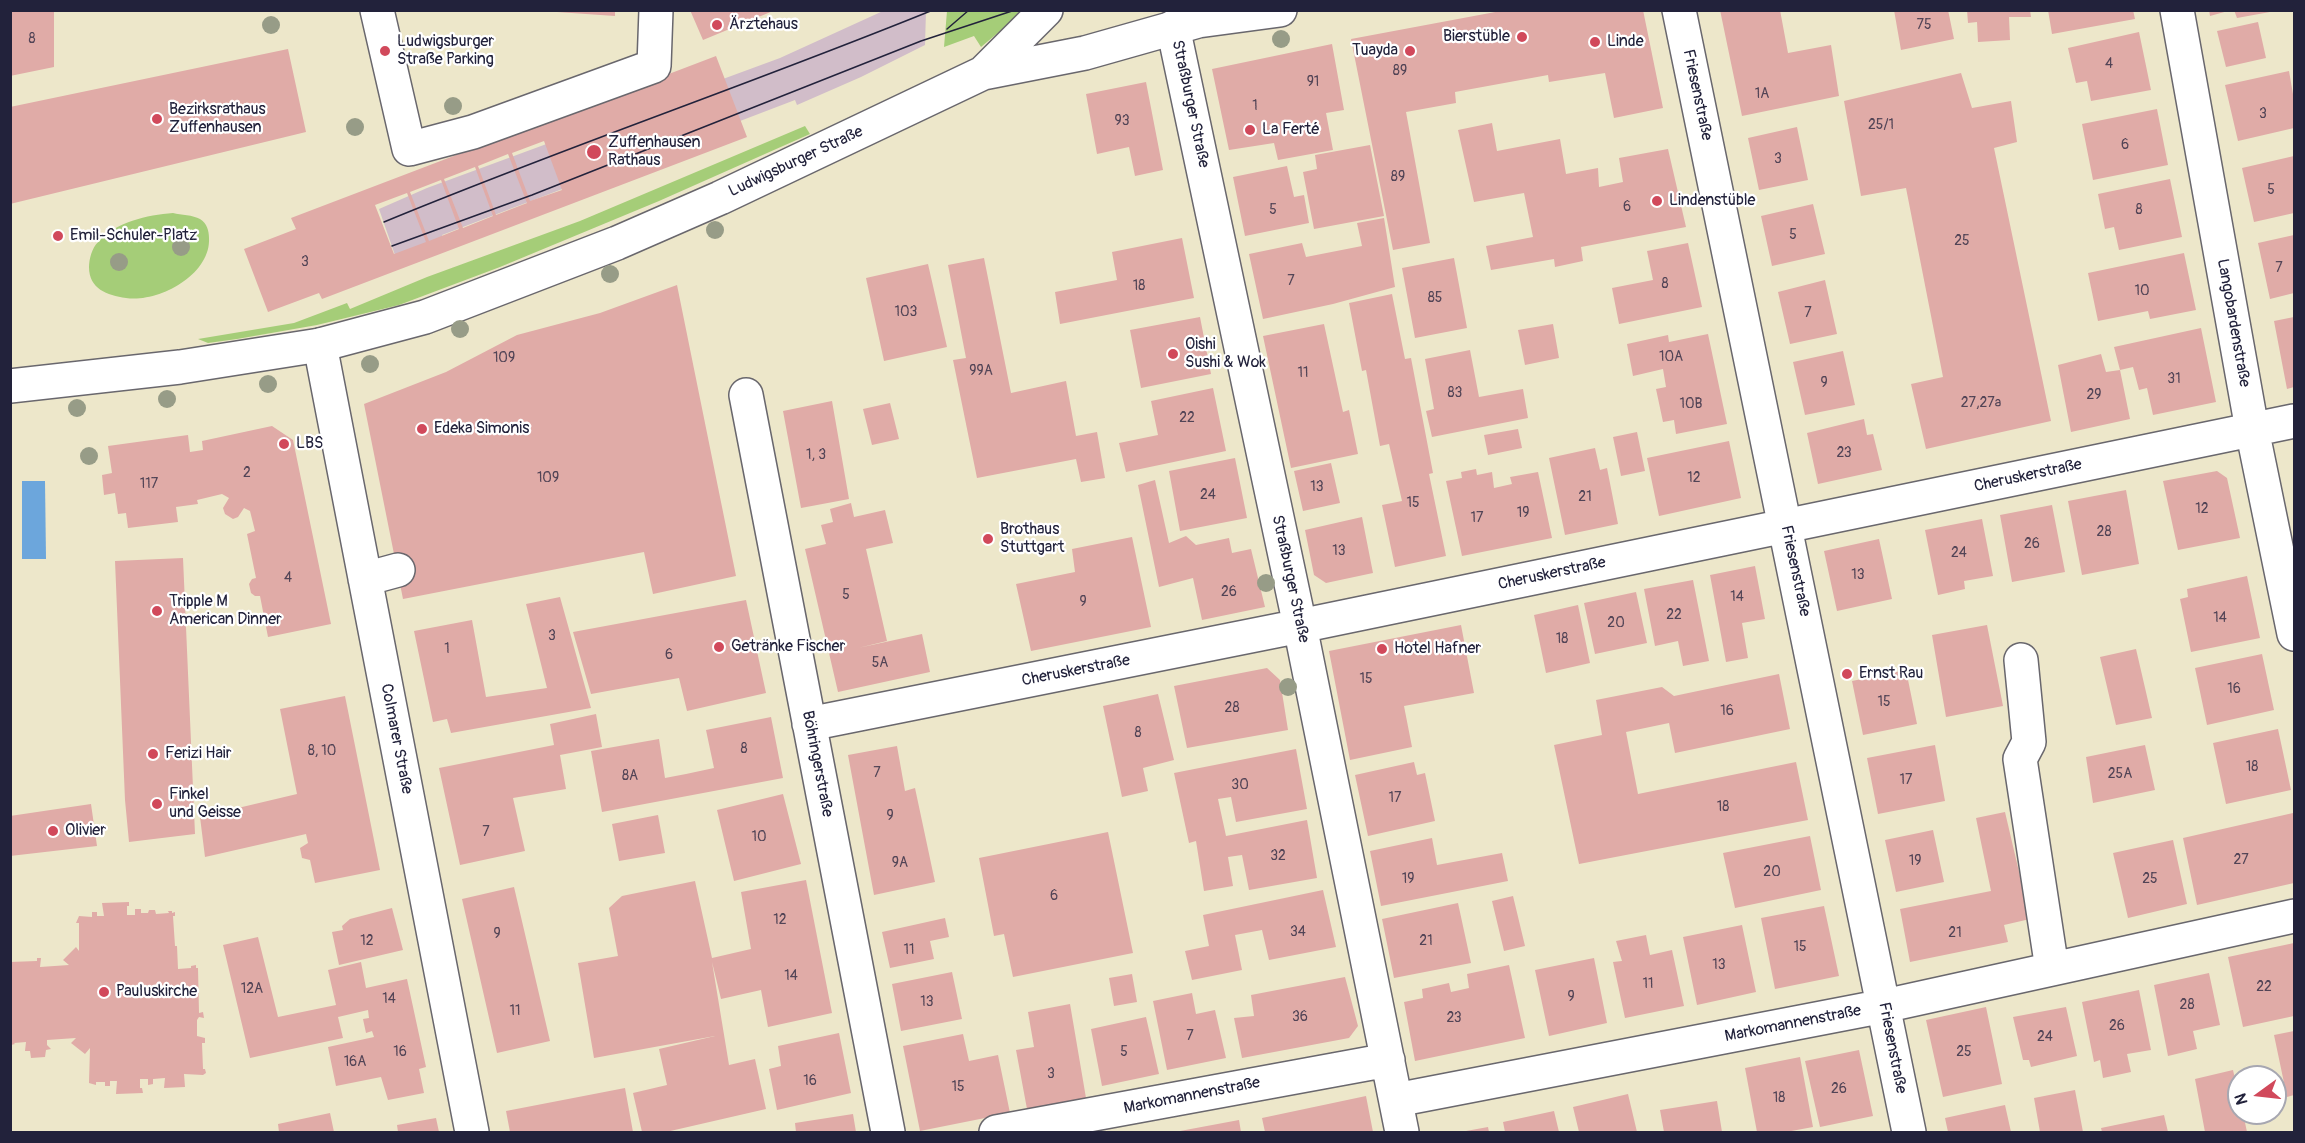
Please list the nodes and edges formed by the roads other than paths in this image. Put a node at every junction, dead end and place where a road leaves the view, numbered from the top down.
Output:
1 (376, 10) edge
2 (656, 10) edge
3 (1046, 10) edge
4 (1280, 10) edge
5 (1679, 10) edge
6 (2177, 10) edge
7 (1192, 17) edge
8 (983, 74) junction
9 (320, 345) junction
10 (10, 386) edge
11 (746, 395) dead end
12 (2295, 421) edge
13 (2252, 429) junction
14 (1786, 526) junction
15 (398, 570) dead end
16 (365, 579) junction
17 (1300, 627) junction
18 (2295, 634) edge
19 (2021, 660) dead end
20 (809, 724) junction
21 (2295, 916) edge
22 (2052, 969) junction
23 (1884, 1006) junction
24 (1388, 1060) junction
25 (1396, 1100) junction
26 (472, 1132) edge
27 (888, 1132) edge
28 (996, 1132) edge
29 (1402, 1132) edge
30 (1910, 1132) edge

1 - 2 street
3 - 8 street
4 - 7 street, Ludwigsburger Straße
5 - 14 street, Friesenstraße
6 - 13 street, Langobardenstraße
7 - 8 street, Ludwigsburger Straße
7 - 17 street, Straßburger Straße
8 - 9 street, Ludwigsburger Straße
9 - 10 street
9 - 16 street, Colmarer Straße
11 - 20 street, Böhringerstraße
12 - 13 street, Cheruskerstraße
13 - 14 street, Cheruskerstraße
13 - 18 street, Langobardenstraße
14 - 17 street, Cheruskerstraße
14 - 23 street, Friesenstraße
15 - 16 street
16 - 26 street, Colmarer Straße
17 - 20 street, Cheruskerstraße
17 - 24 street, Straßburger Straße
19 - 22 street
20 - 27 street, Böhringerstraße
21 - 22 street, Markomannenstraße
22 - 23 street, Markomannenstraße
23 - 25 street, Markomannenstraße
23 - 30 street, Friesenstraße
24 - 25 street, Straßburger Straße
24 - 28 street, Markomannenstraße
25 - 29 street, Straßburger Straße

